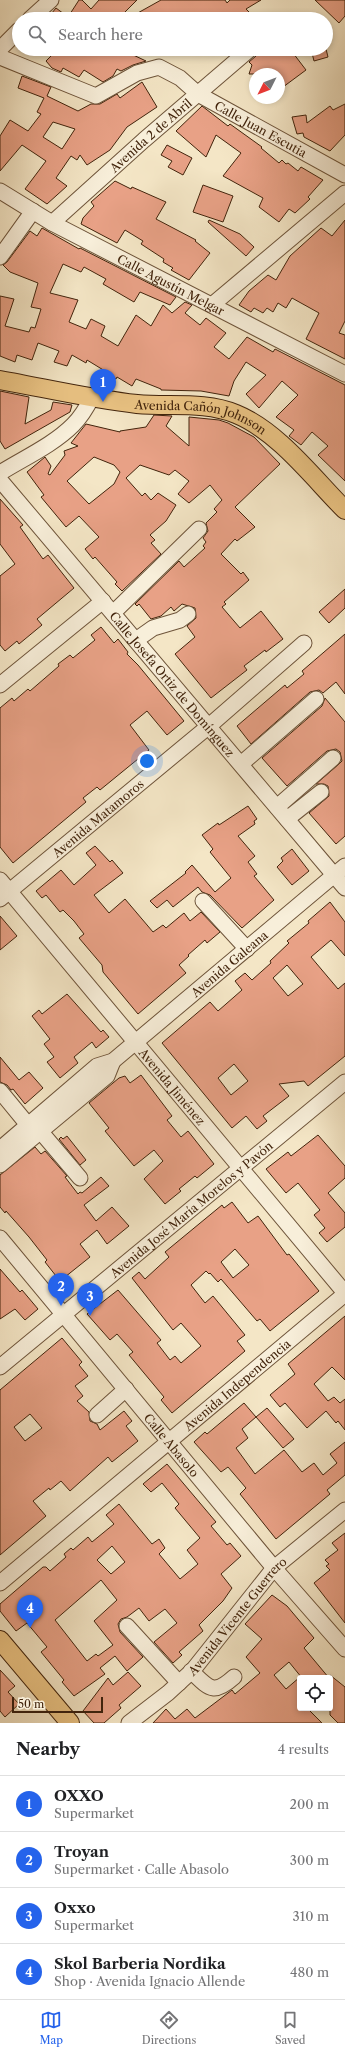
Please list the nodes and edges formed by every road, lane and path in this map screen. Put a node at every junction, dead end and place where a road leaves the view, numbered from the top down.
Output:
1 (51, 0) edge
2 (38, 12) edge
3 (12, 37) edge
4 (0, 49) edge
5 (242, 56) edge
6 (0, 57) edge
7 (198, 94) junction
8 (345, 175) edge
9 (0, 191) edge
10 (345, 193) edge
11 (33, 211) junction
12 (52, 223) junction
13 (0, 258) edge
14 (212, 305) junction
15 (345, 374) edge
16 (0, 380) edge
17 (92, 397) junction
18 (0, 473) edge
19 (0, 480) edge
20 (345, 510) edge
21 (199, 529) dead end
22 (103, 601) junction
23 (113, 613) junction
24 (188, 614) dead end
25 (136, 640) junction
26 (304, 643) dead end
27 (0, 685) edge
28 (316, 699) dead end
29 (209, 726) junction
30 (333, 758) dead end
31 (241, 764) junction
32 (322, 792) dead end
33 (277, 807) junction
34 (287, 819) junction
35 (340, 871) edge
36 (345, 888) edge
37 (3, 890) edge
38 (203, 901) dead end
39 (246, 949) junction
40 (136, 1042) junction
41 (345, 1082) edge
42 (0, 1091) edge
43 (35, 1128) junction
44 (0, 1149) edge
45 (0, 1165) edge
46 (242, 1168) junction
47 (80, 1178) dead end
48 (0, 1238) edge
49 (345, 1293) edge
50 (64, 1314) junction
51 (0, 1367) edge
52 (126, 1389) junction
53 (97, 1415) dead end
54 (170, 1442) junction
55 (345, 1510) edge
56 (274, 1568) junction
57 (0, 1583) edge
58 (126, 1626) dead end
59 (0, 1640) edge
60 (345, 1649) edge
61 (191, 1671) junction
62 (234, 1677) dead end
63 (179, 1683) junction
64 (70, 1723) edge
65 (129, 1723) edge

1 - 2 street
3 - 4 street
5 - 7 street, Avenida 2 de Abril
6 - 7 street, Calle Juan Escutia
7 - 8 street, Calle Juan Escutia
7 - 12 street, Avenida 2 de Abril
9 - 11 street, Calle Agustín Melgar
10 - 14 street
11 - 12 street, Calle Agustín Melgar
11 - 13 street
12 - 14 street, Calle Agustín Melgar
14 - 15 street, Calle Agustín Melgar
16 - 17 main road, Avenida Cañón Johnson
17 - 18 street
17 - 20 main road, Avenida Cañón Johnson
19 - 22 street, Calle Josefa Ortiz de Domínguez
21 - 23 street
22 - 23 street, Calle Josefa Ortiz de Domínguez
22 - 27 street
23 - 25 street, Calle Josefa Ortiz de Domínguez
24 - 25 street
25 - 29 street, Calle Josefa Ortiz de Domínguez
26 - 29 street, Avenida Matamoros
28 - 31 street
29 - 31 street, Calle Josefa Ortiz de Domínguez
29 - 37 street, Avenida Matamoros
30 - 33 street
31 - 33 street, Calle Josefa Ortiz de Domínguez
32 - 34 street
33 - 34 street, Calle Josefa Ortiz de Domínguez
34 - 35 street, Calle Josefa Ortiz de Domínguez
35 - 36 street, Calle Josefa Ortiz de Domínguez
35 - 39 street, Avenida Galeana
37 - 40 street, Avenida Jiménez
38 - 39 street
39 - 40 street, Avenida Galeana
40 - 43 street, Avenida Galeana
40 - 46 street, Avenida Jiménez
41 - 46 street, Avenida José María Morelos y Pavón
42 - 43 street
43 - 44 street, Avenida Galeana
43 - 45 street, Avenida Galeana
43 - 47 street
46 - 49 street, Avenida Jiménez
46 - 50 street, Avenida José María Morelos y Pavón
48 - 50 street, Calle Abasolo
49 - 54 street, Avenida Independencia
50 - 51 street, Avenida José María Morelos y Pavón
50 - 52 street, Calle Abasolo
52 - 53 street
52 - 54 street, Calle Abasolo
54 - 56 street, Calle Abasolo
54 - 57 street, Avenida Independencia
55 - 56 street, Avenida Vicente Guerrero
56 - 60 street, Calle Abasolo
56 - 61 street, Avenida Vicente Guerrero
58 - 63 street
59 - 64 main road
61 - 62 street
61 - 63 street, Avenida Vicente Guerrero
63 - 65 street, Avenida Vicente Guerrero

